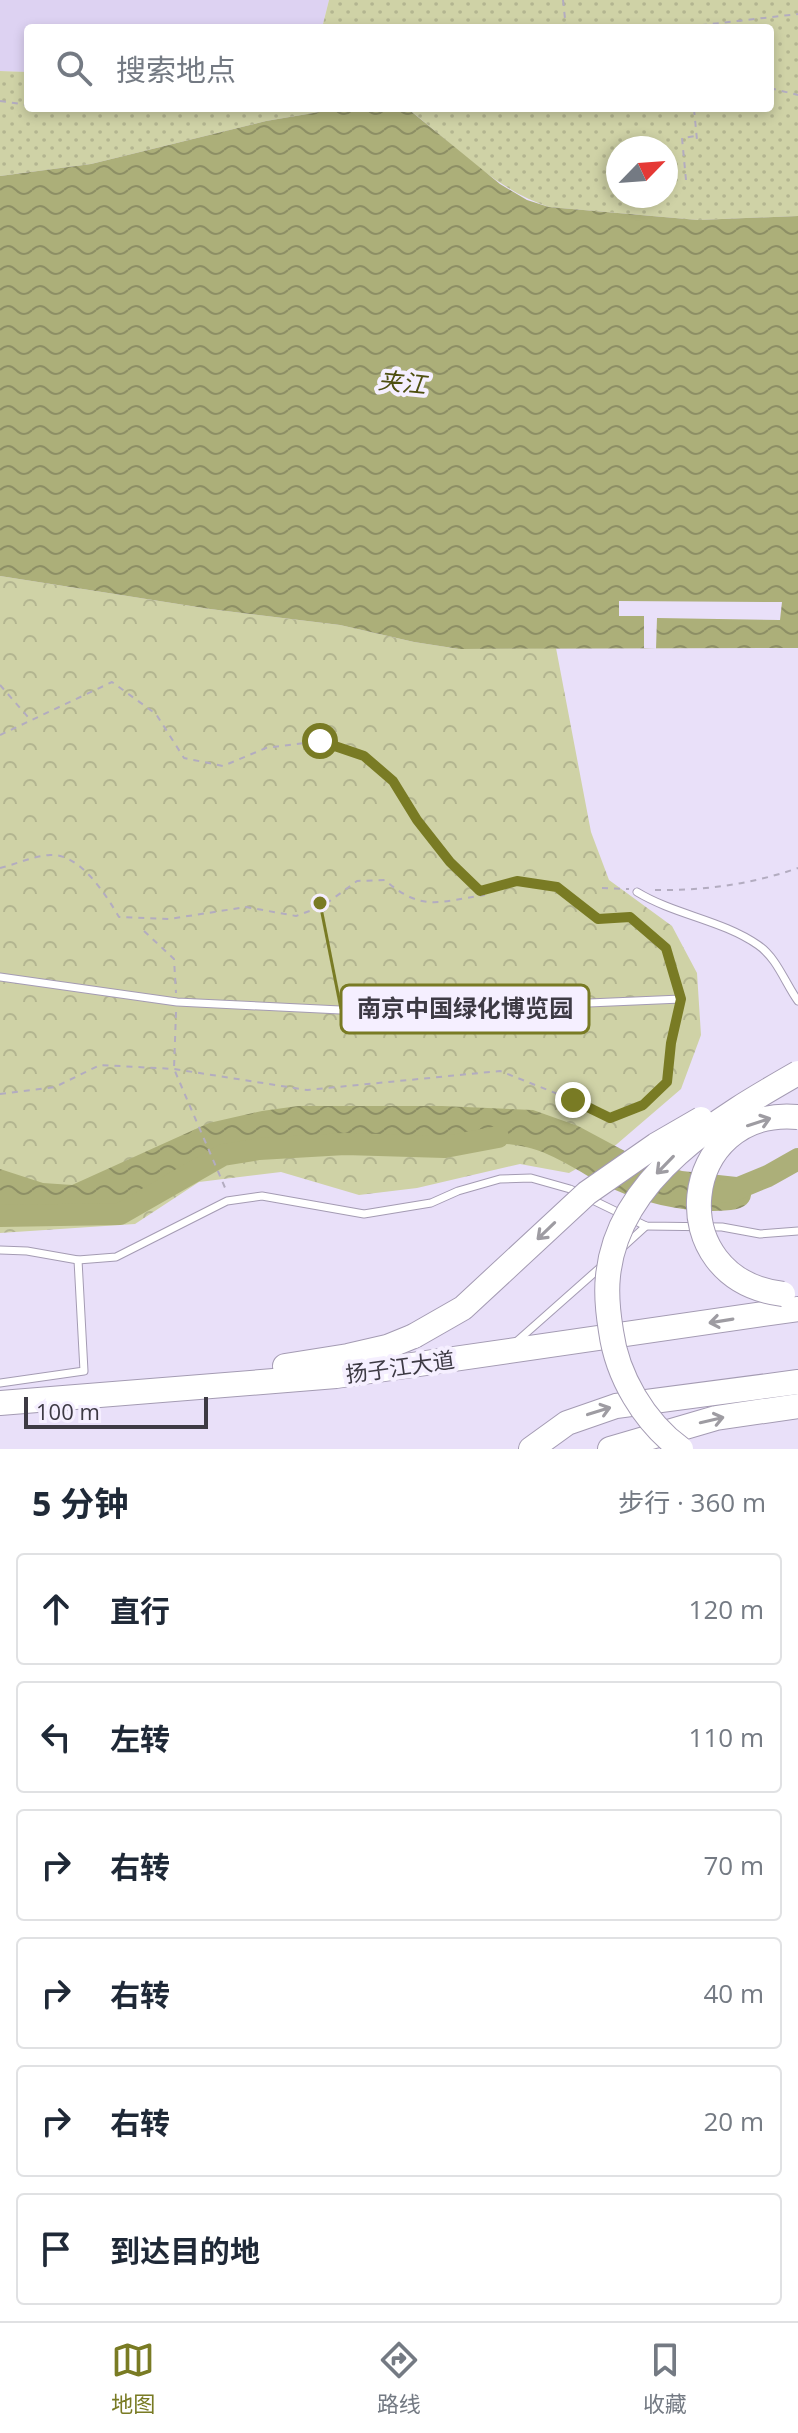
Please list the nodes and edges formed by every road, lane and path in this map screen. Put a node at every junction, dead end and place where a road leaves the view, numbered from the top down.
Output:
1 (563, 0) edge
2 (798, 14) edge
3 (566, 24) edge
4 (717, 24) edge
5 (774, 89) edge
6 (798, 95) edge
7 (0, 101) edge
8 (24, 104) edge
9 (694, 112) edge
10 (686, 180) dead end
11 (0, 685) edge
12 (30, 719) junction
13 (0, 735) edge
14 (0, 868) edge
15 (798, 868) edge
16 (602, 888) dead end
17 (650, 890) dead end
18 (637, 891) joint
19 (485, 895) dead end
20 (144, 931) dead end
21 (0, 977) edge
22 (681, 999) junction
23 (798, 1001) edge
24 (177, 1002) junction
25 (174, 1069) junction
26 (798, 1073) edge
27 (0, 1094) edge
28 (751, 1098) junction
29 (798, 1117) edge
30 (225, 1184) dead end
31 (646, 1226) junction
32 (798, 1231) edge
33 (0, 1250) edge
34 (78, 1260) junction
35 (793, 1300) edge
36 (500, 1353) junction
37 (798, 1382) edge
38 (0, 1383) edge
39 (216, 1386) junction
40 (0, 1403) edge
41 (798, 1406) edge
42 (531, 1449) edge
43 (610, 1449) edge
44 (681, 1449) edge

1 - 3 path
2 - 4 path
5 - 6 path
7 - 8 path
9 - 10 path
11 - 12 path
12 - 13 path
12 - 22 path
14 - 19 path
15 - 17 path
16 - 18 path
18 - 23 lane
20 - 24 path
21 - 24 lane
22 - 24 lane
22 - 25 path
24 - 25 path
25 - 27 path
25 - 30 path
26 - 28 highway, bridge
28 -> 39 highway, bridge
28 -> 44 highway, bridge
35 -> 29 highway, bridge
31 - 32 lane
31 - 34 lane
31 - 36 lane
33 - 34 lane
34 - 38 lane
35 -> 36 highway, 扬子江大道
36 - 39 highway, 扬子江大道
42 -> 37 highway
39 - 40 highway, 扬子江大道
43 -> 41 highway

